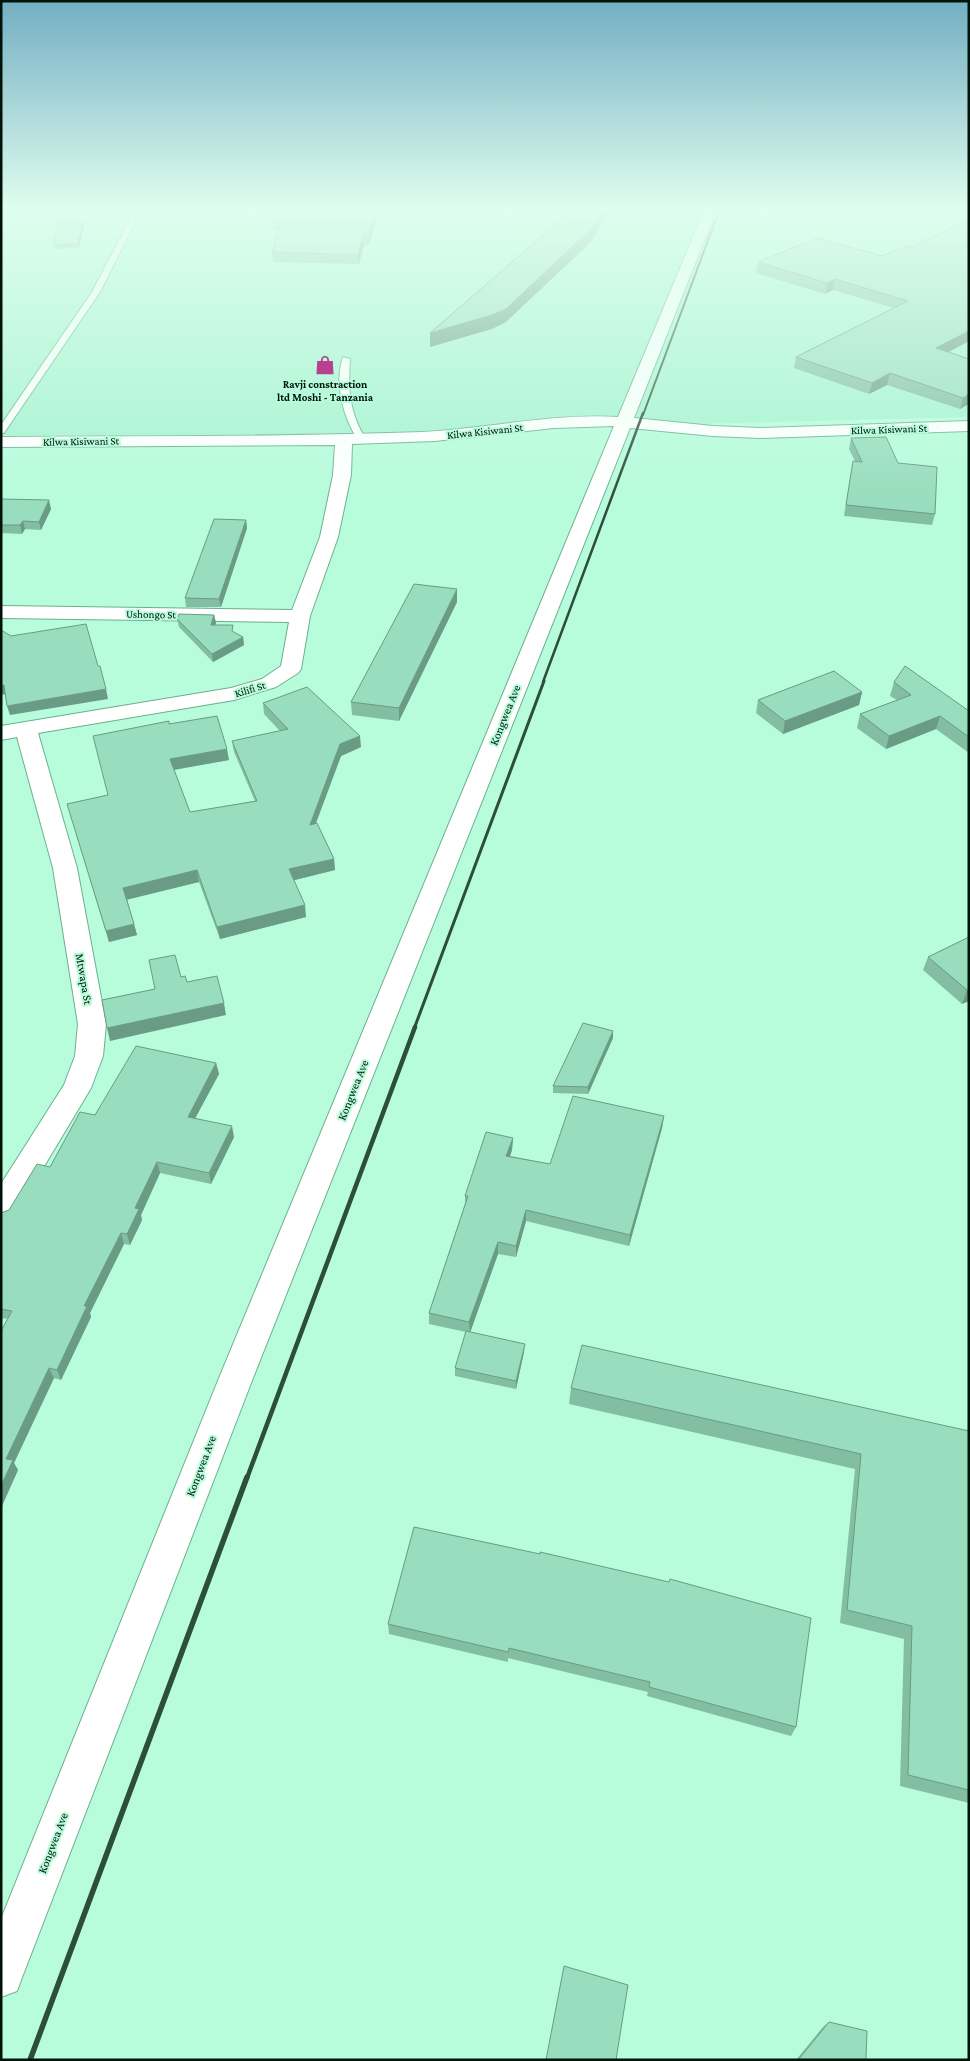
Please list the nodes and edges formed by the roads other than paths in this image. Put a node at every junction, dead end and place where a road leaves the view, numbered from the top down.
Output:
1 (88, 304) edge
2 (672, 304) edge
3 (346, 359) dead end
4 (625, 421) junction
5 (969, 426) edge
6 (1, 430) edge
7 (352, 438) junction
8 (1, 442) edge
9 (1, 612) edge
10 (300, 616) junction
11 (14, 731) edge
12 (1, 1211) edge
13 (1, 1975) edge

1 - 6 lane
2 - 4 street, Kongwea Ave
3 - 7 lane
4 - 5 street, Kilwa Kisiwani St
4 - 7 street, Kilwa Kisiwani St
4 - 13 street, Kongwea Ave
7 - 8 street, Kilwa Kisiwani St
7 - 10 street, Kilifi St
9 - 10 street, Ushongo St
10 - 11 street, Kilifi St
11 - 12 street, Mtwapa St

